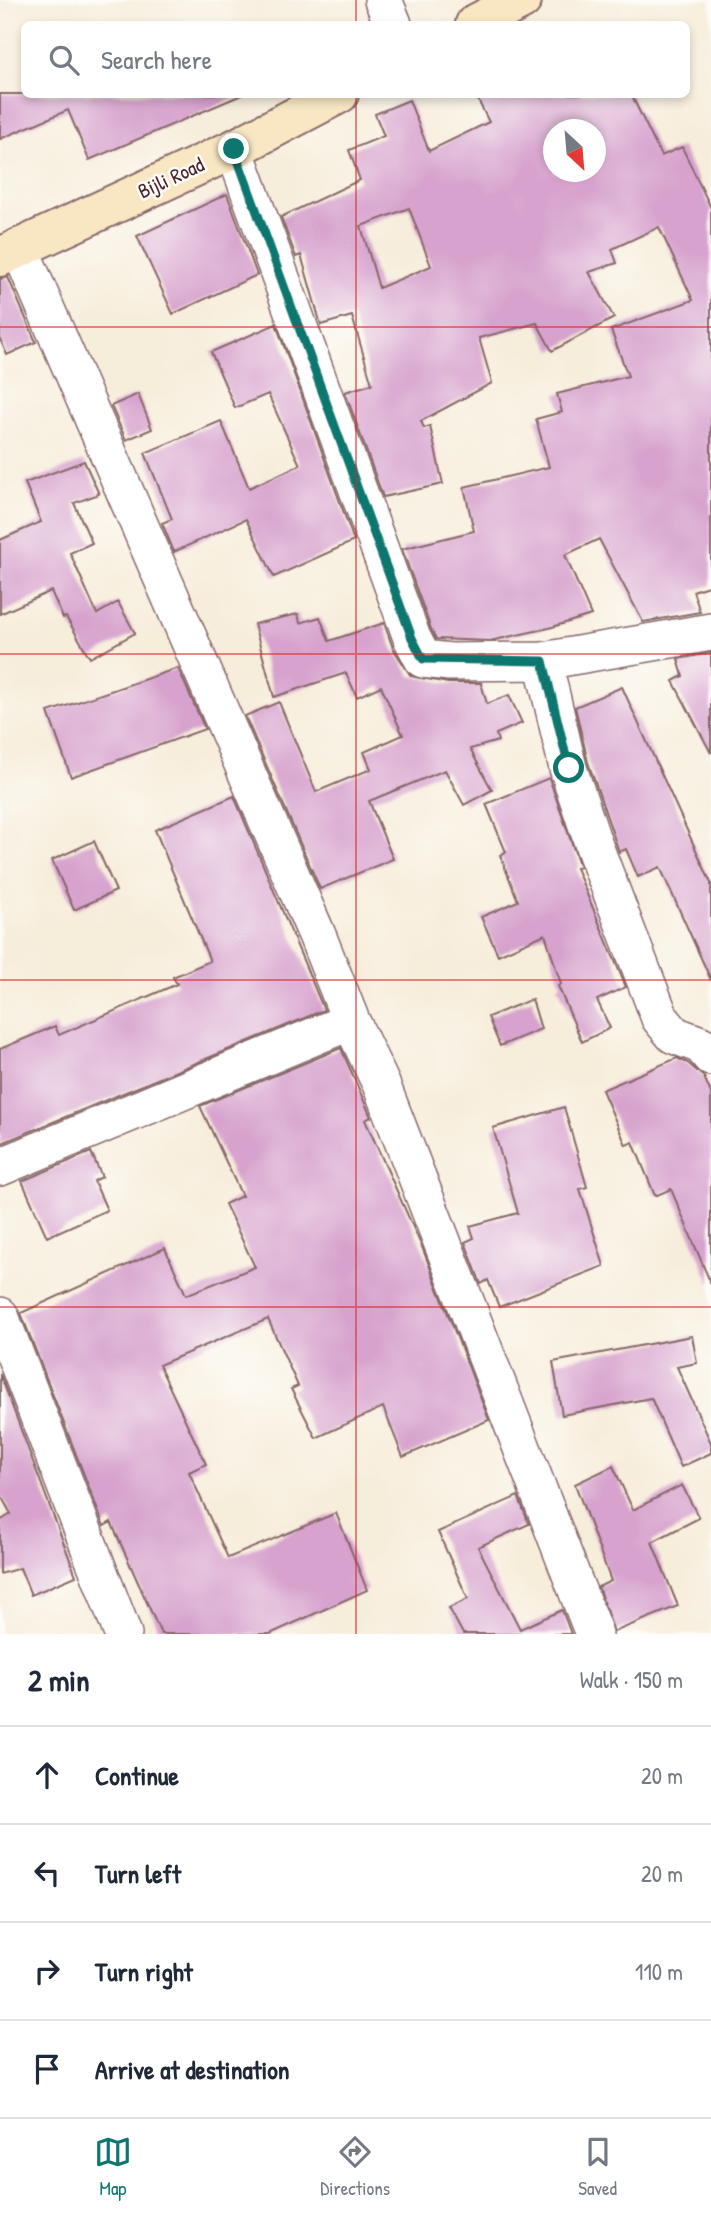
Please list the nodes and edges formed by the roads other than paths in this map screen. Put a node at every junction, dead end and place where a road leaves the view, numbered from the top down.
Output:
1 (383, 0) edge
2 (522, 0) edge
3 (392, 21) edge
4 (481, 21) edge
5 (332, 98) edge
6 (234, 149) junction
7 (10, 252) edge
8 (711, 632) edge
9 (543, 661) junction
10 (351, 1021) junction
11 (711, 1057) edge
12 (0, 1167) edge
13 (0, 1316) edge
14 (123, 1634) edge
15 (594, 1634) edge

1 - 3 street
2 - 4 street
5 - 6 street, Bijli Road
6 - 7 street, Bijli Road
6 - 9 street
7 - 10 street
8 - 9 street
9 - 11 street
10 - 12 street
10 - 15 street
13 - 14 street

